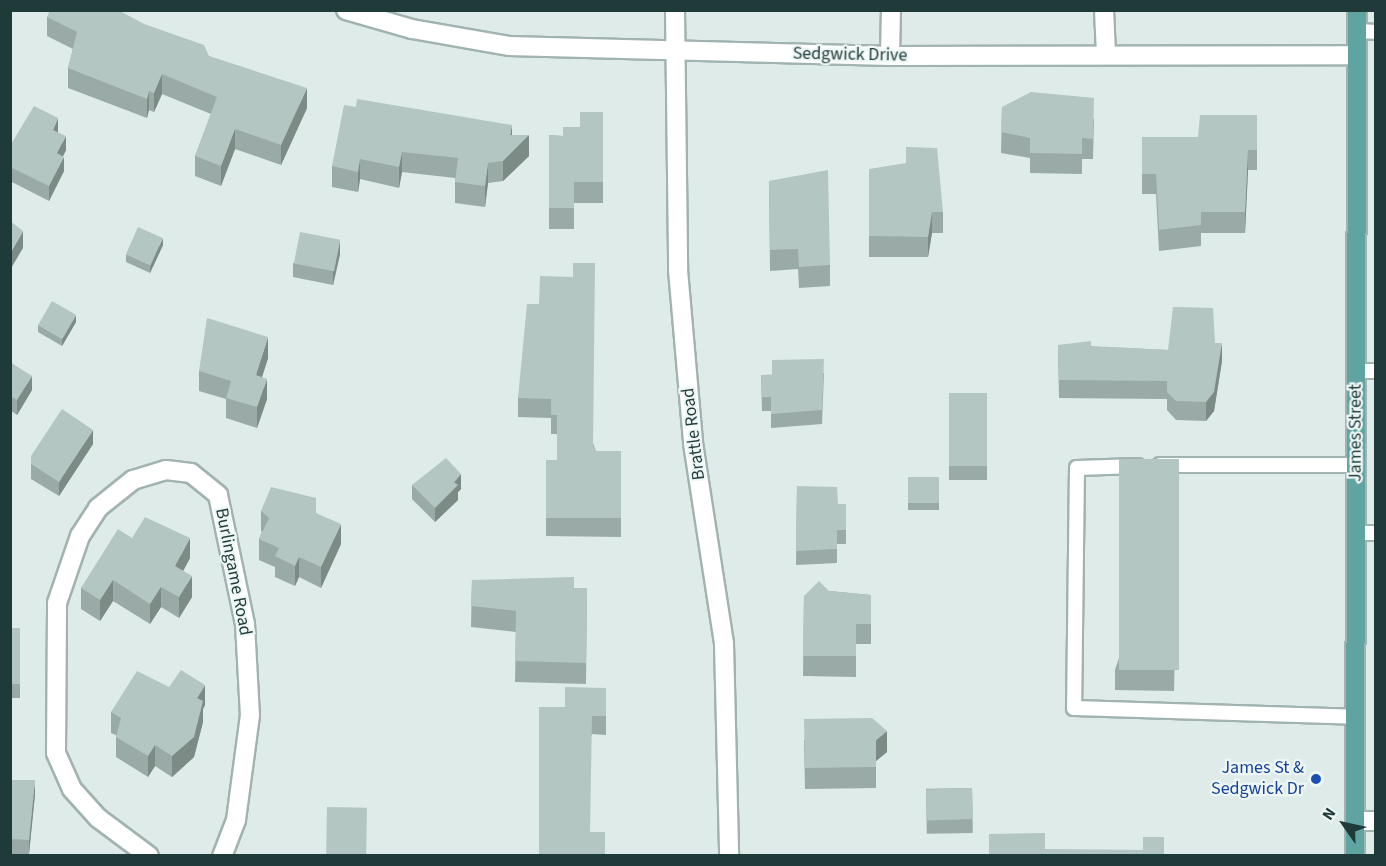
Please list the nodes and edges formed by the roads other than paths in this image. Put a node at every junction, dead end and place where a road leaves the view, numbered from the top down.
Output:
1 (346, 10) edge
2 (675, 10) edge
3 (891, 10) edge
4 (1104, 10) edge
5 (1357, 10) edge
6 (374, 15) edge
7 (1357, 31) junction
8 (1376, 32) edge
9 (676, 52) junction
10 (1106, 54) junction
11 (1357, 55) junction
12 (890, 56) junction
13 (1356, 371) junction
14 (1376, 372) edge
15 (1356, 465) junction
16 (1376, 533) edge
17 (1356, 534) junction
18 (1355, 717) junction
19 (1355, 821) junction
20 (1376, 821) edge
21 (149, 855) edge
22 (222, 855) edge
23 (729, 855) edge
24 (1355, 855) edge

1 - 6 street, Sedgwick Drive
2 - 9 street, Brattle Road
3 - 12 street
4 - 10 street
5 - 7 main road, James Street
6 - 9 street, Sedgwick Drive
7 - 8 lane
7 - 11 main road, James Street
9 - 12 street, Sedgwick Drive
9 - 23 street, Brattle Road
10 - 11 street, Sedgwick Drive
10 - 12 street, Sedgwick Drive
11 - 13 main road, James Street
13 - 14 lane
13 - 15 main road, James Street
15 - 17 main road, James Street
15 - 18 lane
16 - 17 lane
17 - 18 main road, James Street
18 - 19 main road, James Street
19 - 20 street
19 - 24 main road, James Street
21 - 22 street, Burlingame Road

